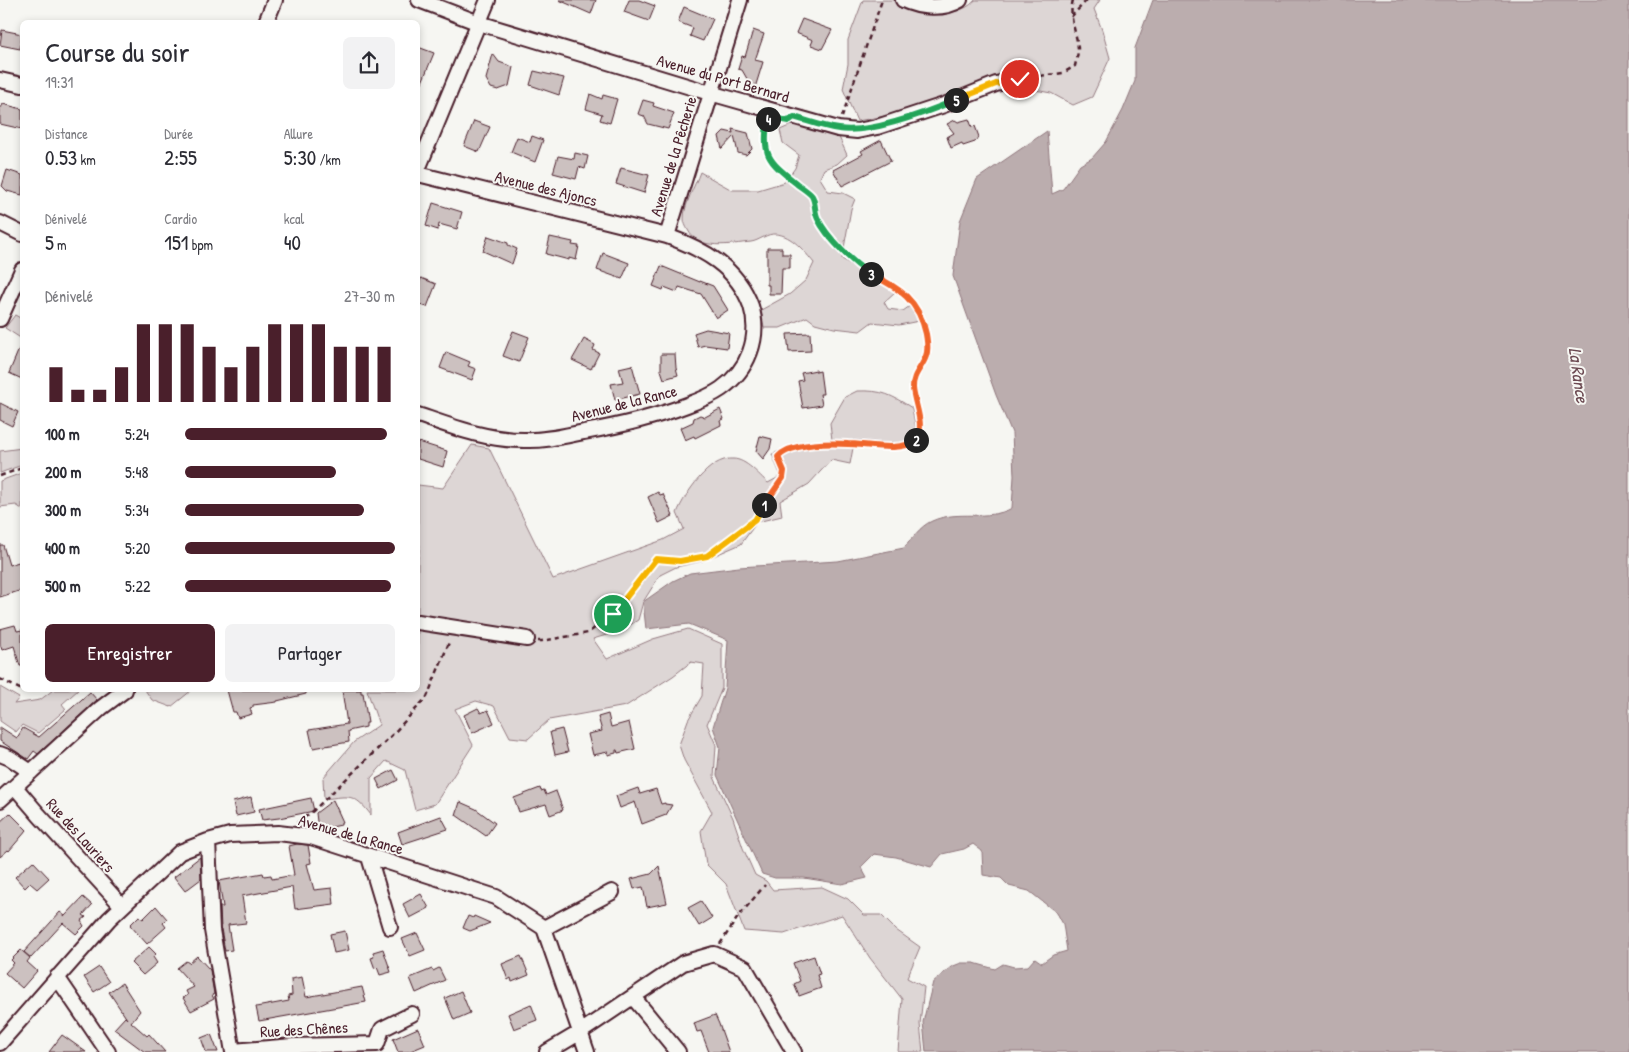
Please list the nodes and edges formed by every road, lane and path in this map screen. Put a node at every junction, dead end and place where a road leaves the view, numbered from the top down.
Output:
1 (275, 0) edge
2 (419, 0) edge
3 (488, 0) edge
4 (740, 0) edge
5 (882, 0) edge
6 (903, 0) edge
7 (960, 0) edge
8 (1073, 0) edge
9 (1087, 0) edge
10 (1071, 17) junction
11 (267, 20) edge
12 (479, 23) junction
13 (1020, 79) joint
14 (0, 80) edge
15 (20, 85) edge
16 (710, 93) junction
17 (768, 117) dead end
18 (838, 129) junction
19 (420, 164) edge
20 (420, 174) edge
21 (0, 223) edge
22 (20, 233) edge
23 (667, 236) junction
24 (20, 274) edge
25 (0, 319) edge
26 (420, 416) edge
27 (20, 469) edge
28 (0, 476) edge
29 (420, 622) edge
30 (454, 627) junction
31 (527, 639) joint
32 (0, 680) edge
33 (20, 689) edge
34 (123, 692) edge
35 (0, 754) edge
36 (30, 772) junction
37 (15, 786) junction
38 (0, 800) edge
39 (284, 833) junction
40 (208, 841) junction
41 (369, 857) junction
42 (766, 885) dead end
43 (612, 892) dead end
44 (122, 906) junction
45 (390, 927) dead end
46 (544, 928) junction
47 (714, 954) junction
48 (58, 977) junction
49 (633, 997) junction
50 (412, 1014) dead end
51 (579, 1033) junction
52 (0, 1043) edge
53 (377, 1048) edge
54 (233, 1051) edge
55 (108, 1052) edge
56 (547, 1052) edge
57 (587, 1052) edge
58 (678, 1052) edge
59 (794, 1052) edge

1 - 11 street
2 - 12 street, Avenue du Port Bernard
3 - 12 street
4 - 16 street, Avenue de la Pêcherie
5 - 18 path
6 - 7 street
8 - 10 path
9 - 10 path
10 - 13 path
12 - 16 street, Avenue du Port Bernard
12 - 19 street
13 - 18 street, Avenue du Port Bernard
14 - 15 street
16 - 18 street, Avenue du Port Bernard
16 - 23 street, Avenue de la Pêcherie
17 - 31 path
20 - 23 street, Avenue des Ajoncs
21 - 22 street
23 - 26 street, Avenue de la Rance
24 - 25 street
27 - 28 path
29 - 30 street
30 - 31 street
30 - 39 path
32 - 33 path
34 - 36 street
35 - 36 street
36 - 37 street
37 - 38 street
37 - 44 street, Rue des Lauriers
39 - 40 street, Avenue de la Rance
39 - 41 street, Avenue de la Rance
40 - 44 street, Avenue de la Rance
40 - 54 street
41 - 45 street
41 - 46 street, Avenue de la Rance
42 - 47 path
43 - 46 street
44 - 48 street, Avenue de la Rance
46 - 51 street
47 - 49 street
47 - 59 street
48 - 52 street, Avenue de la Rance
48 - 55 street
49 - 51 street
49 - 58 street
50 - 53 street, Rue des Chênes
51 - 56 street
51 - 57 street
53 - 54 street, Rue des Chênes

